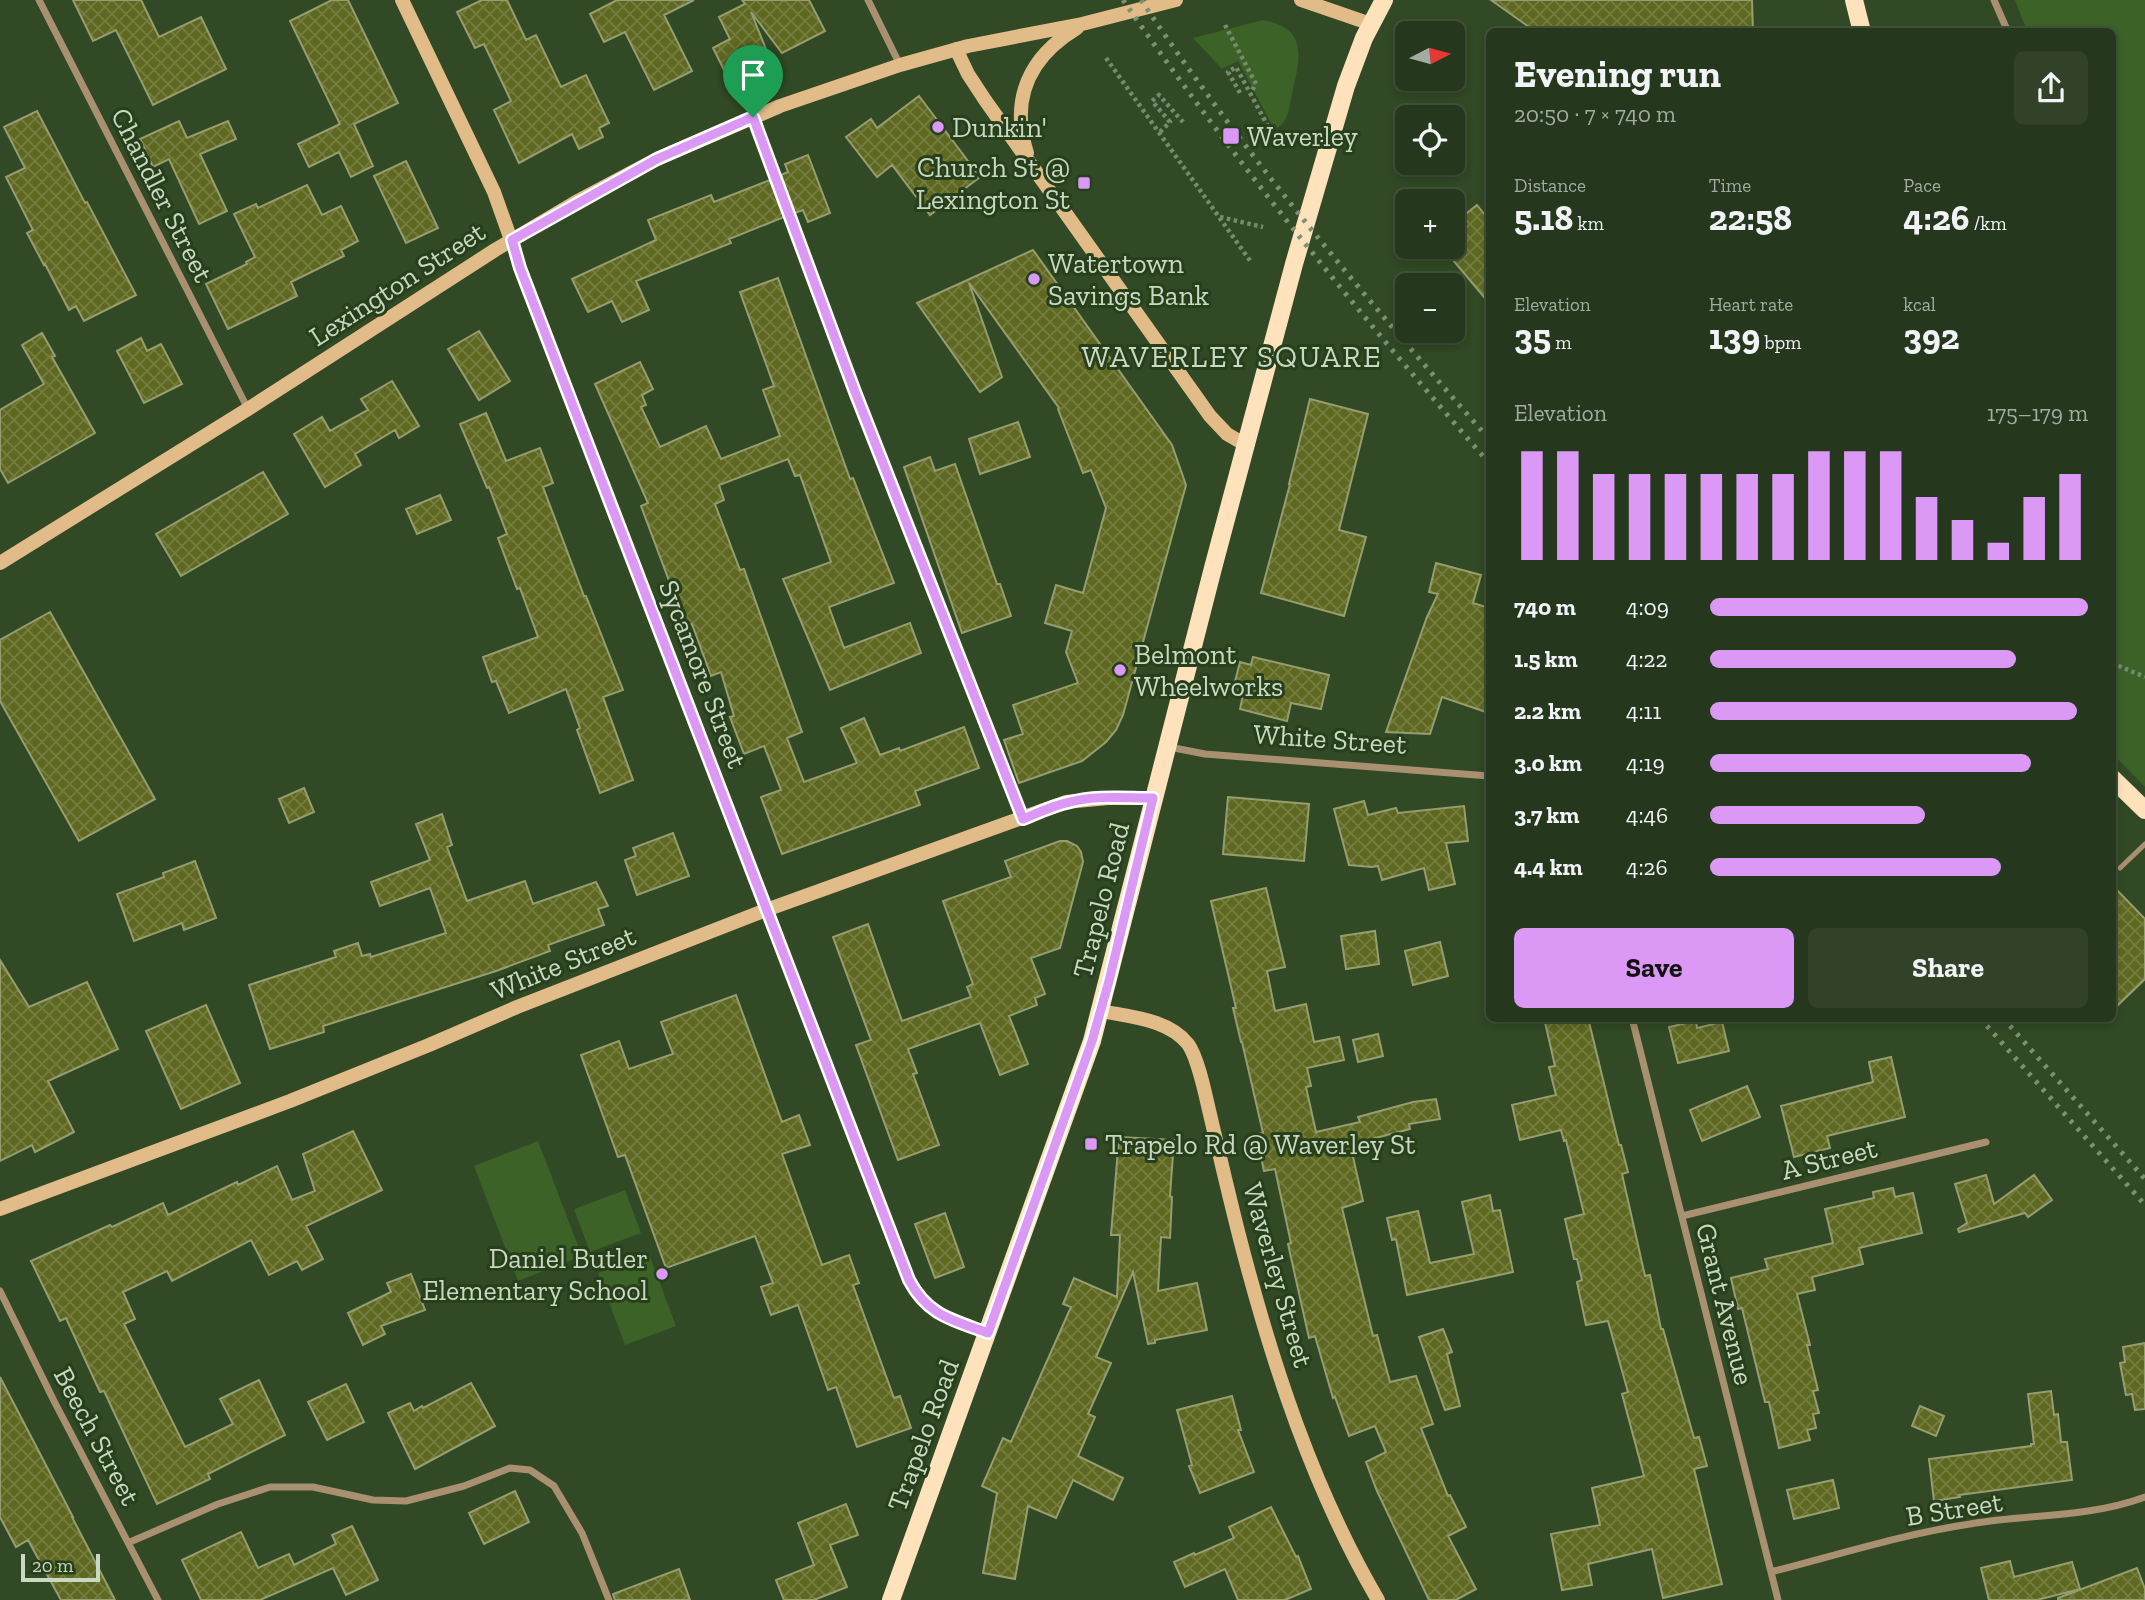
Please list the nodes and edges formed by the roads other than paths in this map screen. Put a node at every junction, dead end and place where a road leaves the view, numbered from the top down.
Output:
1 (39, 0) edge
2 (402, 0) edge
3 (867, 0) edge
4 (1301, 0) edge
5 (1384, 0) edge
6 (1854, 0) edge
7 (1994, 0) edge
8 (1172, 1) edge
9 (1082, 24) junction
10 (1371, 24) junction
11 (1861, 28) edge
12 (2006, 28) edge
13 (956, 49) junction
14 (900, 65) junction
15 (753, 117) junction
16 (1031, 164) junction
17 (512, 240) junction
18 (248, 409) junction
19 (1246, 445) junction
20 (0, 563) edge
21 (1168, 747) junction
22 (1486, 776) edge
23 (2116, 782) edge
24 (1153, 798) junction
25 (2145, 810) edge
26 (1023, 819) junction
27 (2145, 844) edge
28 (2120, 868) dead end
29 (766, 909) junction
30 (1101, 1011) junction
31 (1633, 1022) edge
32 (1986, 1142) dead end
33 (0, 1209) edge
34 (1682, 1216) junction
35 (0, 1291) edge
36 (988, 1333) junction
37 (2145, 1497) edge
38 (130, 1542) junction
39 (1771, 1572) junction
40 (158, 1600) edge
41 (609, 1600) edge
42 (892, 1600) edge
43 (1378, 1600) edge
44 (1778, 1600) edge

1 - 18 street, Chandler Street
2 - 17 street, Sycamore Street
3 - 14 street
4 - 10 street
5 - 10 main road, Trapelo Road
6 - 11 main road
7 - 12 street
8 - 9 street, Lexington Street
9 - 13 street, Lexington Street
9 - 16 street
10 - 19 main road, Trapelo Road
13 - 14 street, Lexington Street
13 - 16 street
14 - 15 street, Lexington Street
15 - 17 street, Lexington Street
15 - 26 street
16 - 19 street
17 - 18 street, Lexington Street
17 - 29 street, Sycamore Street
18 - 20 street, Lexington Street
19 - 21 main road, Trapelo Road
21 - 22 street, White Street
21 - 24 main road, Trapelo Road
23 - 25 main road
24 - 26 street, White Street
24 - 30 main road, Trapelo Road
26 - 29 street, White Street
27 - 28 lane
29 - 33 street, White Street
29 - 36 street, Sycamore Street
30 - 36 main road, Trapelo Road
30 - 43 street, Waverley Street
31 - 34 street, Grant Avenue
32 - 34 street, A Street
34 - 39 street, Grant Avenue
35 - 38 street, Beech Street
36 - 42 main road, Trapelo Road
37 - 39 street, B Street
38 - 40 street, Beech Street
38 - 41 street
39 - 44 street, Grant Avenue

